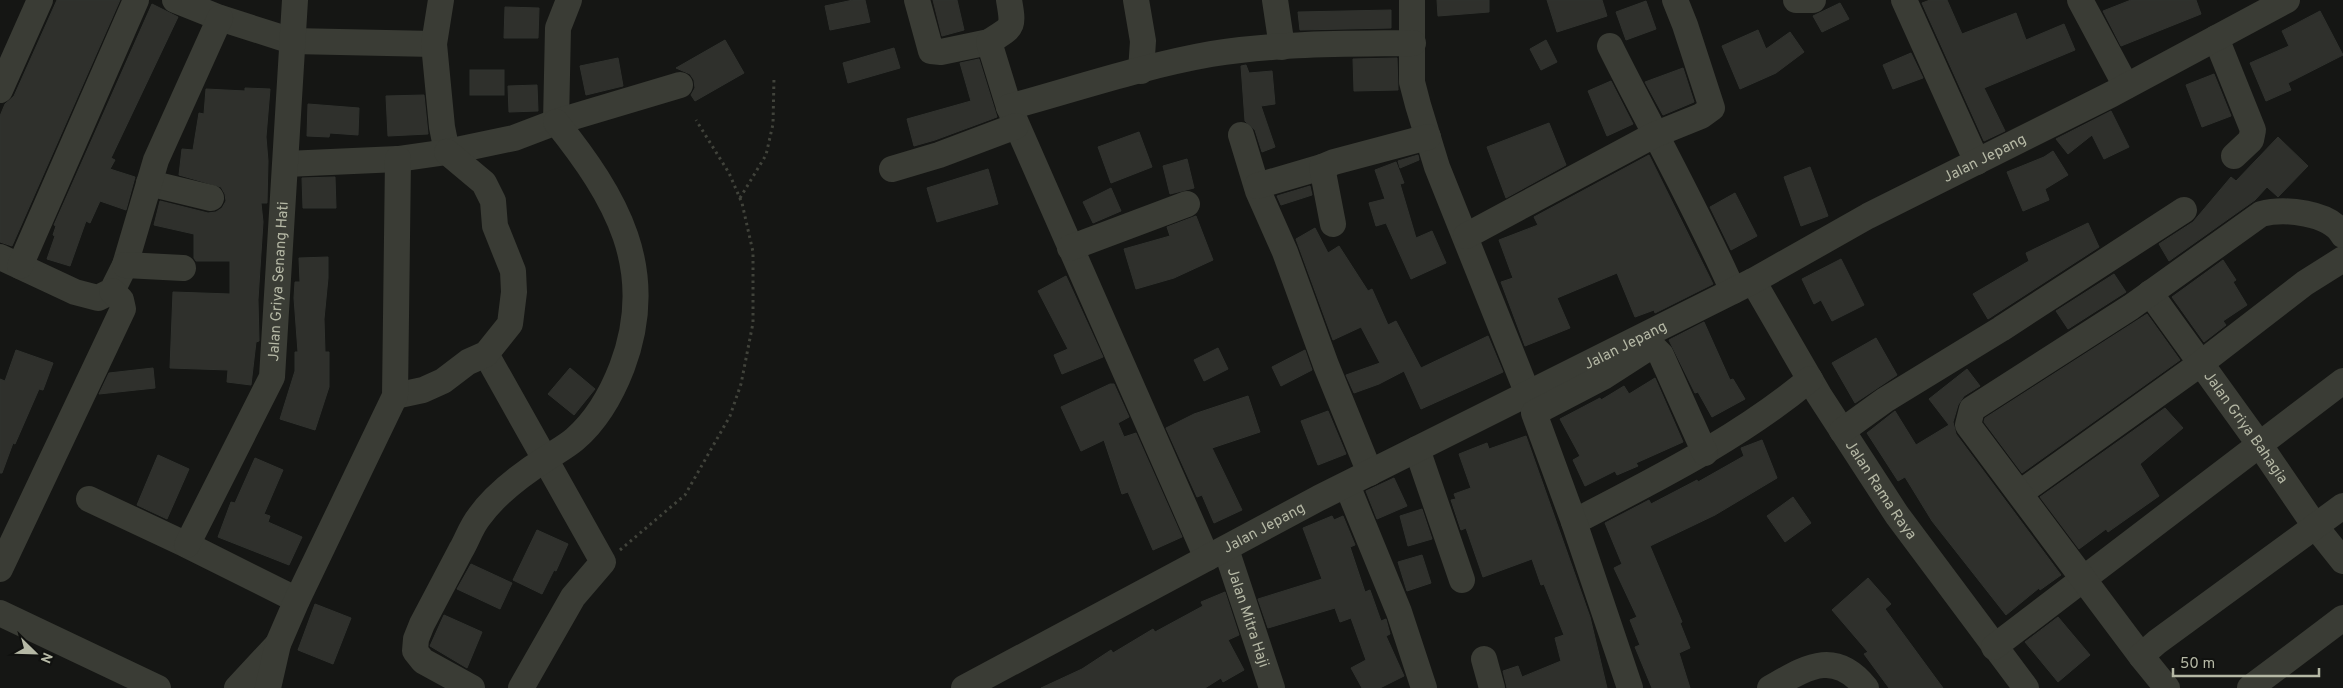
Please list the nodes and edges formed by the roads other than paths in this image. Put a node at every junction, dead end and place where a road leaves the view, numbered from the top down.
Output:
1 (40, 0) edge
2 (136, 0) edge
3 (175, 0) edge
4 (294, 0) edge
5 (441, 0) edge
6 (569, 0) edge
7 (917, 0) edge
8 (1010, 0) edge
9 (1136, 0) edge
10 (1276, 0) edge
11 (1412, 0) edge
12 (1674, 0) edge
13 (1796, 0) edge
14 (1813, 0) edge
15 (1904, 0) edge
16 (2080, 0) edge
17 (2271, 4) edge
18 (220, 18) junction
19 (2216, 38) junction
20 (292, 41) junction
21 (989, 42) junction
22 (1413, 43) junction
23 (434, 44) junction
24 (1610, 46) dead end
25 (1282, 47) junction
26 (1141, 71) junction
27 (680, 85) dead end
28 (2126, 86) junction
29 (0, 90) edge
30 (1012, 117) junction
31 (556, 122) junction
32 (1241, 135) dead end
33 (1654, 135) junction
34 (1428, 137) junction
35 (447, 152) junction
36 (2234, 156) dead end
37 (398, 159) junction
38 (1978, 162) junction
39 (286, 164) junction
40 (1322, 167) junction
41 (892, 169) dead end
42 (149, 183) junction
43 (1256, 186) junction
44 (211, 198) dead end
45 (1187, 204) dead end
46 (2184, 210) dead end
47 (1334, 224) dead end
48 (2343, 235) edge
49 (1466, 236) junction
50 (1070, 248) junction
51 (2343, 259) edge
52 (10, 261) edge
53 (125, 265) junction
54 (183, 268) dead end
55 (1743, 286) junction
56 (112, 291) junction
57 (2150, 293) junction
58 (486, 354) junction
59 (2200, 364) junction
60 (2343, 381) edge
61 (1815, 387) junction
62 (1527, 392) junction
63 (395, 396) junction
64 (1842, 432) junction
65 (2259, 444) junction
66 (1417, 449) junction
67 (1706, 453) junction
68 (544, 459) junction
69 (1370, 472) junction
70 (1347, 484) junction
71 (2020, 493) junction
72 (89, 499) dead end
73 (2343, 506) edge
74 (1574, 522) junction
75 (2315, 526) junction
76 (187, 545) junction
77 (1216, 553) junction
78 (2343, 561) edge
79 (0, 569) edge
80 (1462, 580) dead end
81 (2084, 580) junction
82 (297, 600) junction
83 (0, 613) edge
84 (2343, 618) edge
85 (278, 644) junction
86 (1994, 647) junction
87 (2141, 656) junction
88 (1484, 659) dead end
89 (527, 685) edge
90 (158, 688) edge
91 (238, 688) edge
92 (268, 688) edge
93 (472, 688) edge
94 (964, 688) edge
95 (1272, 688) edge
96 (1424, 688) edge
97 (1492, 688) edge
98 (1630, 688) edge
99 (1770, 688) edge
100 (1866, 688) edge
101 (2026, 688) edge
102 (2167, 688) edge
103 (2250, 688) edge

1 - 29 street
2 - 52 street
3 - 18 street
4 - 20 street, Jalan Griya Senang Hati
5 - 23 street
6 - 31 street
7 - 21 street
8 - 21 street
9 - 26 street
10 - 25 street
11 - 22 street
12 - 33 street
13 - 14 street
15 - 38 street
16 - 28 street
17 - 19 street, Jalan Jepang
18 - 20 street
18 - 42 street
19 - 28 street, Jalan Jepang
19 - 36 street
20 - 23 street
20 - 39 street, Jalan Griya Senang Hati
21 - 30 street, Jalan Mitra Haji
22 - 25 street
22 - 34 street
23 - 35 street
24 - 33 street, Jalan Rama Raya
25 - 26 street
26 - 30 street
27 - 31 street
28 - 38 street, Jalan Jepang
30 - 41 street
30 - 50 street, Jalan Mitra Haji
31 - 35 street
31 - 68 street
32 - 43 street
33 - 49 street
33 - 55 street, Jalan Rama Raya
34 - 40 street
34 - 49 street
35 - 37 street
35 - 58 street
37 - 39 street
37 - 63 street
38 - 55 street, Jalan Jepang
39 - 76 street, Jalan Griya Senang Hati
40 - 43 street
40 - 47 street
42 - 44 street
42 - 53 street
43 - 69 street
45 - 50 street
46 - 64 street
48 - 57 street
49 - 62 street
50 - 77 street, Jalan Mitra Haji
51 - 59 street
52 - 56 street
53 - 54 street
53 - 56 street
55 - 61 street, Jalan Rama Raya
55 - 62 street, Jalan Jepang
56 - 79 street
57 - 59 street, Jalan Griya Bahagia
57 - 71 street
58 - 63 street
58 - 68 street
59 - 65 street, Jalan Griya Bahagia
59 - 71 street
60 - 65 street
61 - 64 street, Jalan Rama Raya
61 - 67 street
62 - 66 street, Jalan Jepang
63 - 82 street
64 - 86 street, Jalan Rama Raya
65 - 75 street, Jalan Griya Bahagia
65 - 81 street
66 - 69 street, Jalan Jepang
66 - 80 street
67 - 74 street
67 - 74 street
68 - 89 street
68 - 93 street
69 - 70 street, Jalan Jepang
70 - 77 street, Jalan Jepang
70 - 96 street
71 - 81 street
72 - 76 street
73 - 75 street
74 - 98 street
75 - 78 street, Jalan Griya Bahagia
75 - 87 street
76 - 82 street
77 - 94 street, Jalan Jepang
77 - 95 street, Jalan Mitra Haji
81 - 86 street
81 - 87 street
82 - 85 street
83 - 90 street
84 - 103 street
85 - 91 street
85 - 92 street
86 - 101 street, Jalan Rama Raya
87 - 102 street
88 - 97 street
99 - 100 street

